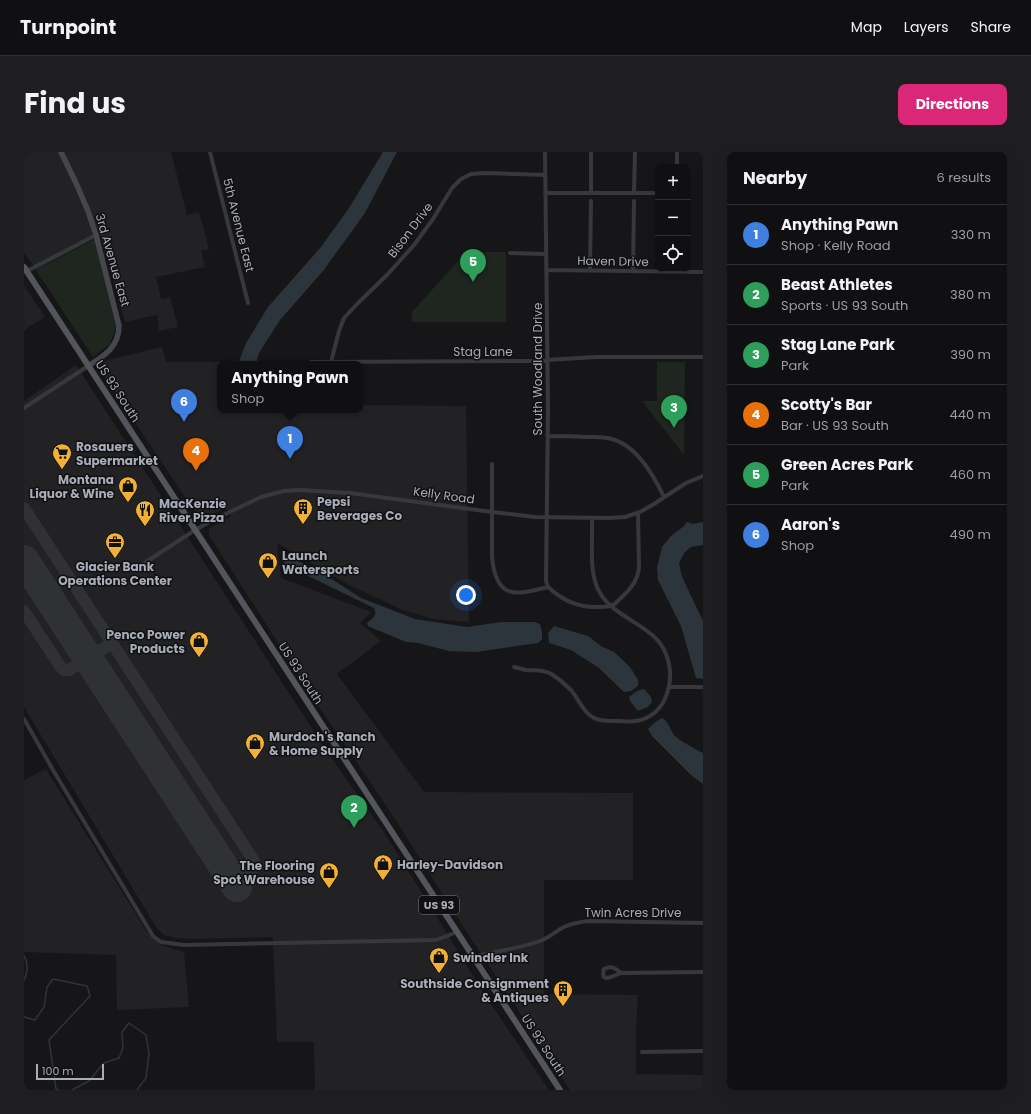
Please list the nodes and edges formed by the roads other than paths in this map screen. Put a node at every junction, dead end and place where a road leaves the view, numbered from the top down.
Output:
1 (61, 152) edge
2 (210, 152) edge
3 (545, 152) edge
4 (591, 152) edge
5 (635, 152) edge
6 (677, 152) edge
7 (677, 164) edge
8 (545, 175) junction
9 (545, 193) junction
10 (591, 193) junction
11 (634, 193) junction
12 (655, 193) edge
13 (591, 201) dead end
14 (634, 201) dead end
15 (96, 235) junction
16 (510, 253) dead end
17 (546, 254) junction
18 (25, 269) edge
19 (546, 270) junction
20 (590, 270) junction
21 (655, 270) edge
22 (633, 271) junction
23 (691, 271) edge
24 (703, 272) edge
25 (248, 303) dead end
26 (703, 357) edge
27 (547, 360) junction
28 (331, 361) edge
29 (363, 362) edge
30 (88, 366) junction
31 (24, 408) edge
32 (547, 436) junction
33 (492, 464) dead end
34 (703, 476) edge
35 (664, 497) junction
36 (492, 512) junction
37 (638, 513) junction
38 (547, 517) junction
39 (592, 519) junction
40 (195, 530) junction
41 (143, 564) dead end
42 (548, 586) junction
43 (610, 606) junction
44 (514, 667) dead end
45 (670, 687) junction
46 (703, 687) edge
47 (24, 719) edge
48 (703, 923) edge
49 (457, 932) junction
50 (473, 957) junction
51 (703, 972) edge
52 (621, 973) dead end
53 (703, 1051) edge
54 (642, 1052) dead end
55 (560, 1090) edge

1 - 15 street, 3rd Avenue East
2 - 25 street, 5th Avenue East
3 - 8 street, South Woodland Drive
4 - 10 street
5 - 11 street
6 - 7 street
8 - 9 street, South Woodland Drive
8 - 28 street, Bison Drive
9 - 10 street
9 - 17 street, South Woodland Drive
10 - 11 street
11 - 12 street
13 - 20 street
14 - 22 street
15 - 18 street
15 - 30 street, 3rd Avenue East
16 - 17 street
17 - 19 street, South Woodland Drive
18 - 30 main road, US 93 South / US 93
19 - 20 street, Haven Drive
19 - 27 street, South Woodland Drive
20 - 22 street, Haven Drive
21 - 22 street, Haven Drive
23 - 24 street, Haven Drive
26 - 27 street, Stag Lane
27 - 29 street, Stag Lane
27 - 32 street, South Woodland Drive
30 - 31 street
30 - 40 main road, US 93 South / US 93
32 - 35 street
32 - 38 street, South Woodland Drive
33 - 36 street
34 - 35 street, Kelly Road
35 - 37 street, Kelly Road
36 - 38 street, Kelly Road
36 - 40 street, Kelly Road
36 - 42 street
37 - 39 street, Kelly Road
37 - 43 street
38 - 39 street, Kelly Road
38 - 42 street, South Woodland Drive
39 - 43 street
40 - 41 street, Kelly Road
40 - 49 main road, US 93 South / US 93
42 - 43 street
43 - 45 street
44 - 45 street
45 - 46 street
47 - 49 street
48 - 50 street, Twin Acres Drive
49 - 50 main road, US 93 South / US 93
50 - 55 main road, US 93 South / US 93
51 - 52 street
53 - 54 street

